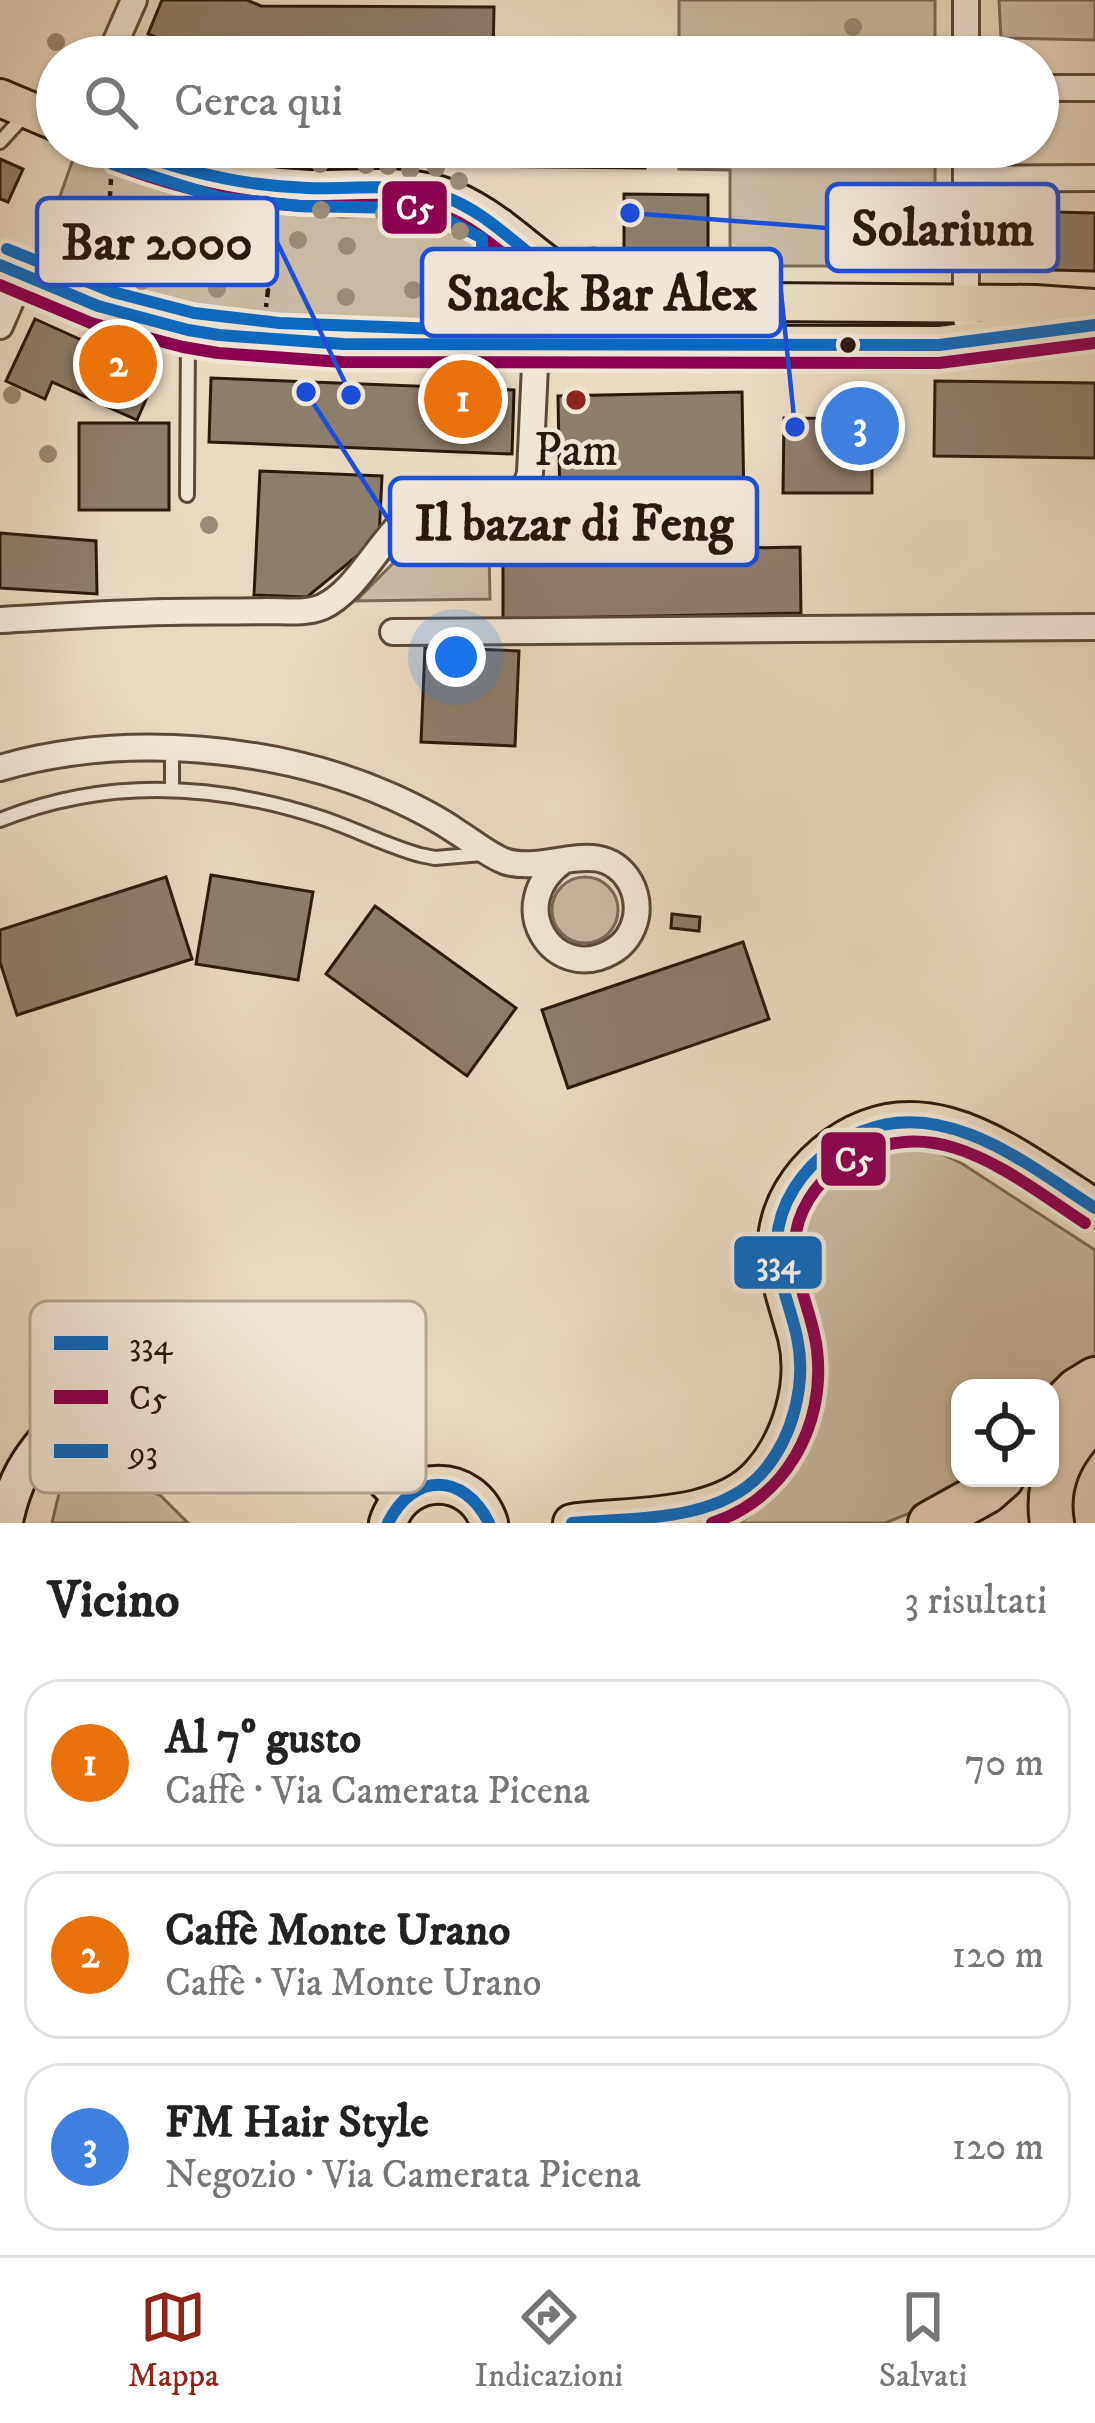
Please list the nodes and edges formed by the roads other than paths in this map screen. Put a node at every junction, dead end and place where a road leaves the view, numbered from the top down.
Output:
1 (134, 0) edge
2 (966, 0) edge
3 (118, 36) edge
4 (966, 36) edge
5 (1059, 88) edge
6 (1095, 88) edge
7 (29, 110) edge
8 (0, 142) edge
9 (174, 168) edge
10 (967, 168) edge
11 (1095, 178) edge
12 (967, 179) junction
13 (499, 227) junction
14 (11, 270) edge
15 (967, 304) junction
16 (1095, 308) edge
17 (1095, 325) edge
18 (0, 326) edge
19 (188, 330) junction
20 (966, 343) junction
21 (536, 344) junction
22 (453, 345) junction
23 (187, 495) dead end
24 (0, 620) edge
25 (1095, 627) edge
26 (393, 632) dead end
27 (172, 749) junction
28 (0, 768) edge
29 (172, 789) junction
30 (0, 820) edge
31 (498, 858) junction
32 (563, 861) junction
33 (535, 918) junction
34 (1095, 1208) edge
35 (1095, 1379) edge
36 (1059, 1408) edge
37 (1095, 1419) edge
38 (30, 1463) edge
39 (426, 1487) edge
40 (992, 1487) edge
41 (5, 1523) edge
42 (489, 1523) edge
43 (572, 1523) edge
44 (930, 1523) edge
45 (1052, 1523) edge

1 - 3 street
2 - 4 street
5 - 6 street
7 - 8 lane
9 - 13 main road
10 - 12 street
11 - 12 street
12 - 15 street
13 - 15 main road
13 - 22 main road
14 - 18 street
14 - 19 main road
15 - 16 main road
15 - 20 street
17 - 20 main road
19 - 22 main road
19 - 23 lane
20 - 21 main road
21 - 22 main road
21 - 24 street
25 - 26 street
27 - 28 street
27 - 29 lane
27 - 31 street
29 - 30 lane
29 - 31 lane
31 - 32 street
31 - 33 street
32 - 33 street
32 - 33 street
34 - 43 main road
35 - 36 highway
37 - 45 highway
38 - 41 street
39 - 42 main road
40 - 44 highway

